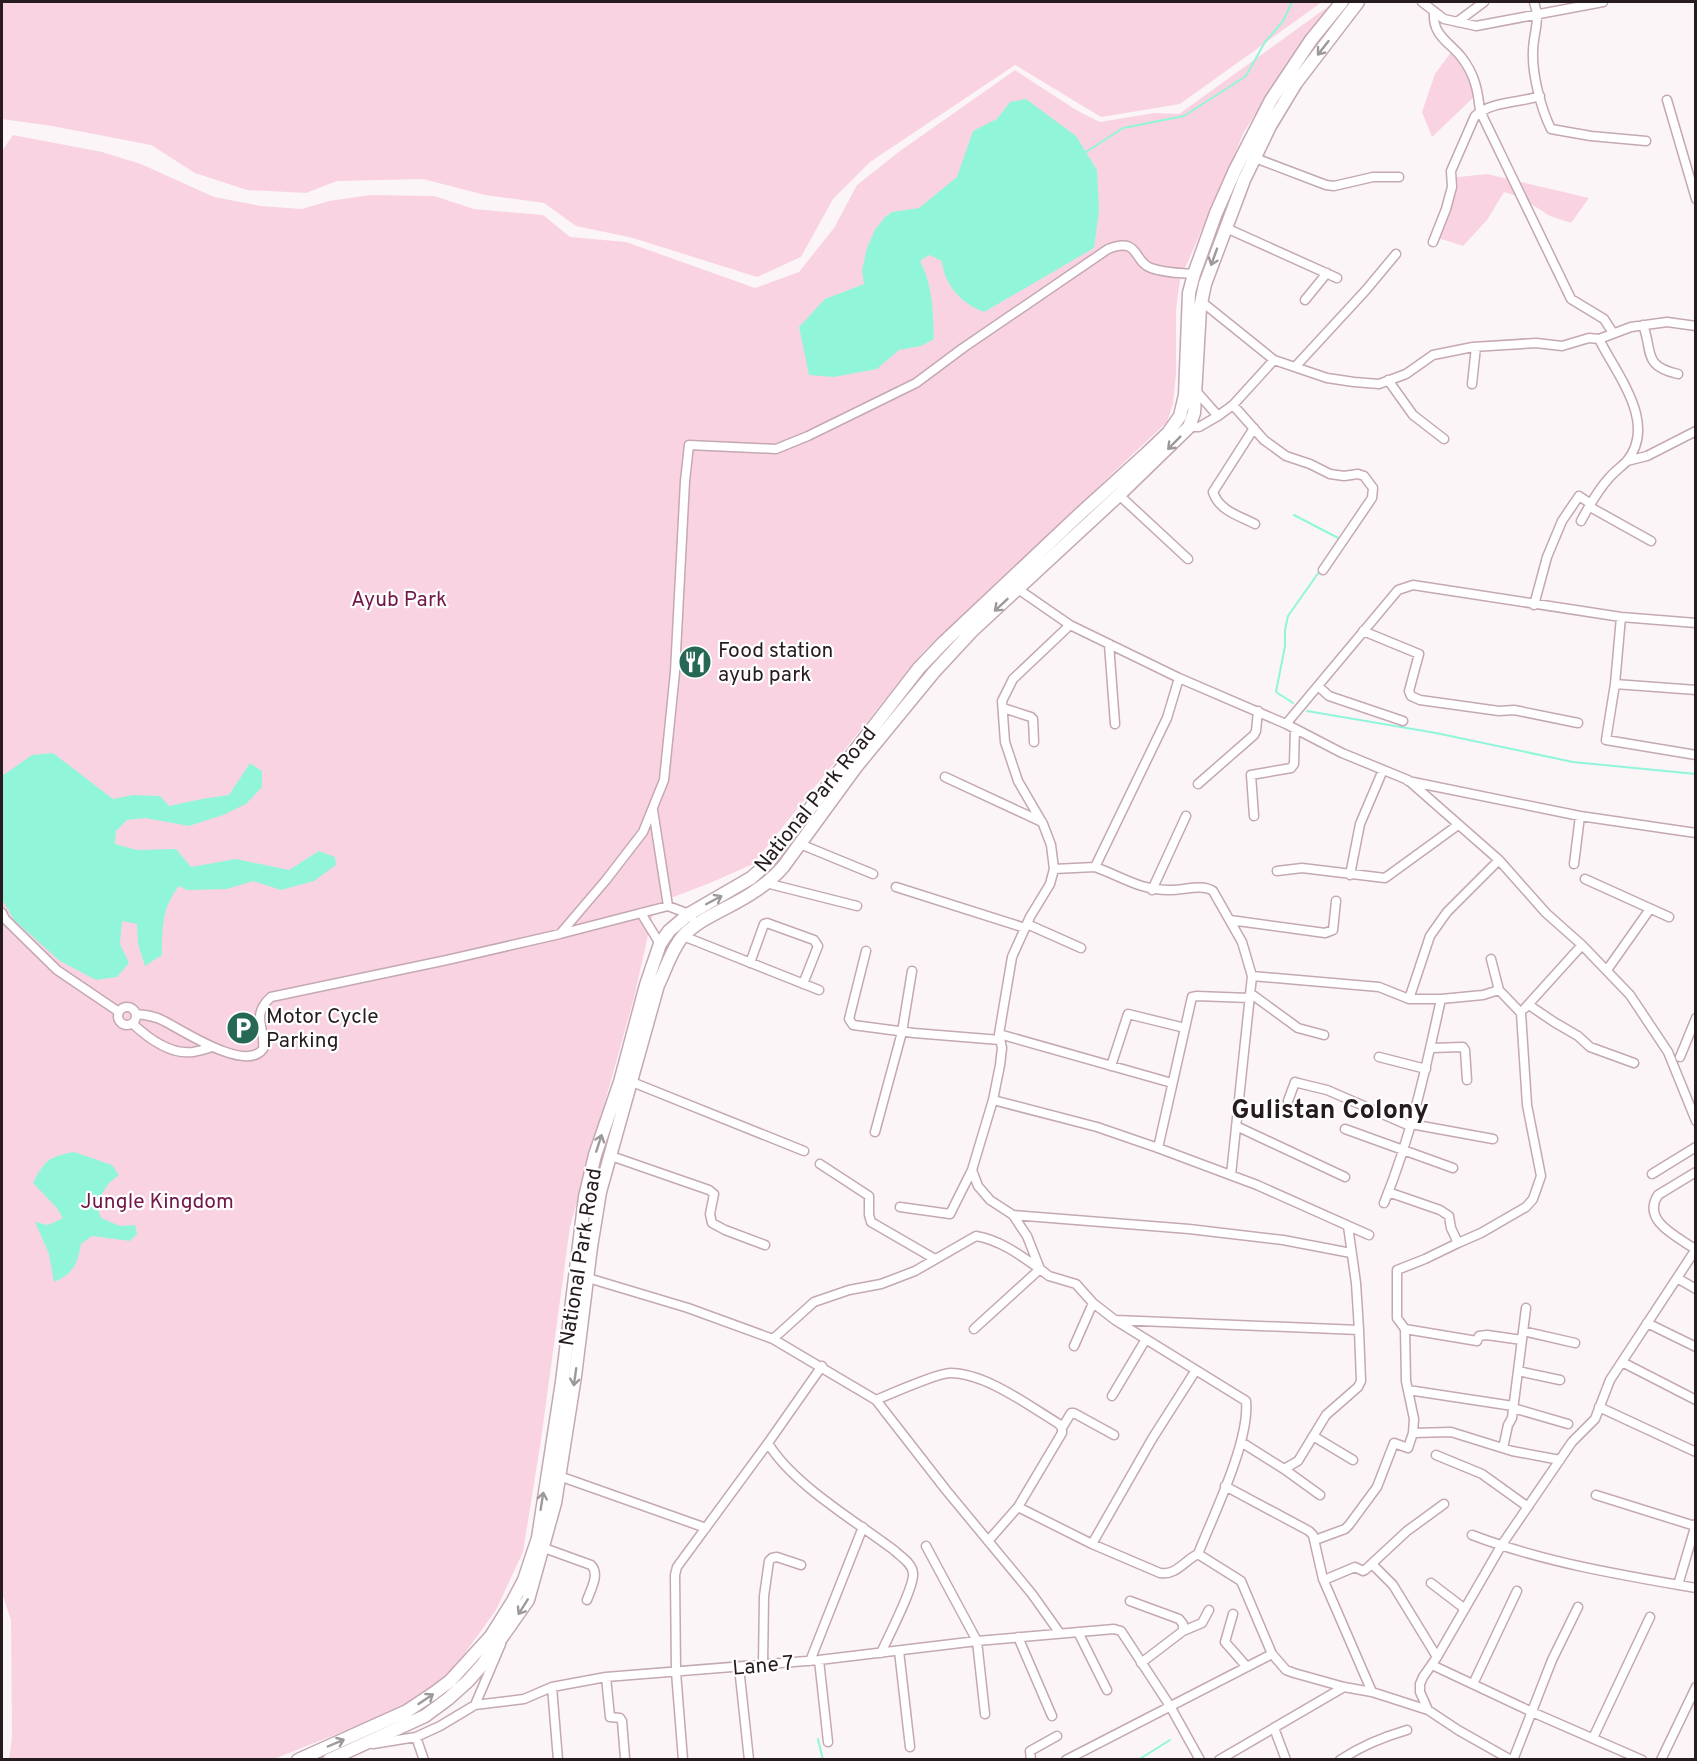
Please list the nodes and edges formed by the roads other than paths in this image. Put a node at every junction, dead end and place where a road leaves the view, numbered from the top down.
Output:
1 (1342, 2) edge
2 (1422, 2) edge
3 (1484, 2) edge
4 (1534, 2) edge
5 (1596, 2) edge
6 (1358, 3) edge
7 (1434, 12) junction
8 (1538, 14) junction
9 (1457, 22) junction
10 (1540, 96) junction
11 (1667, 100) dead end
12 (1480, 111) junction
13 (1646, 141) dead end
14 (1255, 158) junction
15 (1399, 177) dead end
16 (1695, 198) edge
17 (1226, 228) junction
18 (1433, 242) dead end
19 (1396, 254) dead end
20 (1327, 273) junction
21 (1194, 274) junction
22 (1337, 278) dead end
23 (1305, 300) dead end
24 (1202, 302) junction
25 (1643, 325) junction
26 (1695, 326) edge
27 (1613, 333) junction
28 (1599, 339) junction
29 (1476, 347) junction
30 (1274, 360) junction
31 (1295, 367) junction
32 (1678, 374) dead end
33 (1388, 380) junction
34 (1472, 384) dead end
35 (1196, 391) junction
36 (1233, 405) junction
37 (1218, 416) junction
38 (1189, 427) junction
39 (1254, 428) junction
40 (1695, 431) edge
41 (1444, 440) dead end
42 (1628, 461) junction
43 (1119, 495) junction
44 (1100, 505) junction
45 (1591, 505) junction
46 (1581, 521) dead end
47 (1256, 524) dead end
48 (1651, 541) dead end
49 (1188, 560) dead end
50 (1323, 570) dead end
51 (1018, 589) junction
52 (1534, 604) junction
53 (1621, 617) junction
54 (1695, 623) edge
55 (1070, 625) junction
56 (1364, 631) junction
57 (1109, 644) junction
58 (1179, 678) junction
59 (909, 681) junction
60 (1616, 684) junction
61 (1318, 686) junction
62 (920, 690) junction
63 (1695, 690) edge
64 (1003, 708) junction
65 (1258, 711) junction
66 (1403, 721) dead end
67 (1578, 723) dead end
68 (1115, 724) dead end
69 (1286, 724) junction
70 (1295, 729) junction
71 (1034, 742) dead end
72 (1695, 755) edge
73 (1383, 770) junction
74 (945, 777) dead end
75 (1408, 780) junction
76 (1198, 784) dead end
77 (653, 810) junction
78 (1186, 816) dead end
79 (1254, 816) dead end
80 (1580, 816) junction
81 (1042, 823) junction
82 (1458, 825) junction
83 (1695, 833) edge
84 (800, 844) junction
85 (1498, 861) junction
86 (1574, 864) dead end
87 (1095, 867) junction
88 (1054, 869) junction
89 (1277, 871) dead end
90 (873, 874) dead end
91 (1350, 875) junction
92 (1585, 879) dead end
93 (766, 883) junction
94 (896, 887) dead end
95 (1152, 890) junction
96 (1336, 901) dead end
97 (668, 906) junction
98 (856, 906) dead end
99 (1650, 909) junction
100 (2, 913) edge
101 (641, 913) junction
102 (689, 914) junction
103 (1669, 917) dead end
104 (575, 918) junction
105 (1230, 920) junction
106 (697, 925) junction
107 (1026, 926) junction
108 (583, 928) junction
109 (560, 934) junction
110 (683, 936) junction
111 (660, 944) junction
112 (1582, 945) junction
113 (1080, 948) dead end
114 (866, 951) dead end
115 (1491, 959) dead end
116 (750, 963) junction
117 (1606, 970) junction
118 (912, 971) dead end
119 (1252, 976) junction
120 (803, 984) junction
121 (819, 990) dead end
122 (1499, 990) junction
123 (1250, 996) junction
124 (1409, 999) junction
125 (1441, 999) junction
126 (1529, 1005) junction
127 (119, 1012) junction
128 (1521, 1013) junction
129 (136, 1014) junction
130 (1695, 1018) edge
131 (133, 1023) junction
132 (1185, 1028) junction
133 (902, 1032) junction
134 (1324, 1035) dead end
135 (1000, 1037) junction
136 (212, 1047) junction
137 (1431, 1048) junction
138 (1379, 1057) dead end
139 (1680, 1057) dead end
140 (1634, 1063) dead end
141 (1111, 1066) junction
142 (1426, 1069) junction
143 (1467, 1080) dead end
144 (632, 1082) junction
145 (1172, 1083) junction
146 (993, 1100) junction
147 (1288, 1101) dead end
148 (1695, 1121) edge
149 (1410, 1125) junction
150 (1236, 1126) junction
151 (1345, 1129) dead end
152 (875, 1132) dead end
153 (1493, 1139) dead end
154 (1695, 1147) edge
155 (1158, 1148) junction
156 (804, 1151) dead end
157 (1402, 1151) junction
158 (611, 1156) junction
159 (820, 1164) dead end
160 (1453, 1168) dead end
161 (972, 1170) junction
162 (1695, 1172) edge
163 (1652, 1174) dead end
164 (1231, 1175) junction
165 (1345, 1177) dead end
166 (1388, 1192) junction
167 (1384, 1203) dead end
168 (900, 1208) dead end
169 (1013, 1215) junction
170 (1348, 1226) junction
171 (1369, 1235) dead end
172 (1458, 1243) junction
173 (765, 1245) dead end
174 (1695, 1249) edge
175 (1351, 1253) junction
176 (935, 1259) junction
177 (1040, 1269) junction
178 (588, 1278) junction
179 (1677, 1278) junction
180 (1695, 1288) edge
181 (1093, 1303) junction
182 (1526, 1308) dead end
183 (1115, 1320) junction
184 (1647, 1323) junction
185 (974, 1329) dead end
186 (1405, 1329) junction
187 (1359, 1330) junction
188 (1522, 1335) junction
189 (773, 1339) junction
190 (1146, 1339) junction
191 (1575, 1343) dead end
192 (1074, 1346) dead end
193 (1695, 1347) edge
194 (1622, 1362) junction
195 (822, 1366) junction
196 (1197, 1370) junction
197 (1518, 1371) junction
198 (1560, 1380) dead end
199 (1408, 1390) junction
200 (1112, 1396) dead end
201 (876, 1400) junction
202 (1695, 1400) edge
203 (1513, 1407) junction
204 (1599, 1407) junction
205 (1568, 1424) dead end
206 (1062, 1428) junction
207 (1413, 1433) junction
208 (1114, 1435) dead end
209 (1313, 1436) junction
210 (1241, 1442) junction
211 (768, 1443) junction
212 (1503, 1448) junction
213 (1695, 1452) edge
214 (1436, 1455) dead end
215 (1353, 1460) dead end
216 (1560, 1460) junction
217 (1284, 1469) junction
218 (559, 1476) junction
219 (1225, 1486) junction
220 (1320, 1495) dead end
221 (1596, 1495) dead end
222 (1444, 1504) dead end
223 (1018, 1507) junction
224 (1528, 1507) junction
225 (1695, 1525) edge
226 (544, 1526) junction
227 (863, 1527) junction
228 (706, 1528) junction
229 (1472, 1535) dead end
230 (1315, 1539) junction
231 (988, 1541) junction
232 (1092, 1544) junction
233 (926, 1546) dead end
234 (1501, 1546) junction
235 (544, 1548) junction
236 (1198, 1554) junction
237 (801, 1564) dead end
238 (1372, 1564) junction
239 (1324, 1580) junction
240 (1431, 1582) dead end
241 (1678, 1585) junction
242 (1695, 1588) edge
243 (1517, 1591) dead end
244 (587, 1600) dead end
245 (1130, 1601) dead end
246 (1578, 1607) dead end
247 (1465, 1609) junction
248 (1209, 1610) dead end
249 (1233, 1614) dead end
250 (1650, 1617) dead end
251 (1183, 1631) junction
252 (1059, 1632) junction
253 (1078, 1632) junction
254 (1018, 1637) junction
255 (503, 1638) junction
256 (977, 1641) junction
257 (899, 1651) junction
258 (881, 1653) junction
259 (1272, 1654) junction
260 (814, 1661) junction
261 (1435, 1661) junction
262 (1142, 1663) junction
263 (763, 1665) junction
264 (739, 1667) junction
265 (1246, 1667) junction
266 (676, 1672) junction
267 (606, 1677) junction
268 (1473, 1684) junction
269 (552, 1687) junction
270 (1344, 1687) junction
271 (1695, 1687) edge
272 (1107, 1690) dead end
273 (1372, 1692) junction
274 (475, 1705) junction
275 (1170, 1706) junction
276 (1428, 1710) junction
277 (1532, 1712) junction
278 (985, 1714) dead end
279 (1052, 1716) dead end
280 (1274, 1728) junction
281 (1407, 1730) dead end
282 (1057, 1736) dead end
283 (416, 1737) junction
284 (1593, 1738) junction
285 (828, 1742) dead end
286 (362, 1745) junction
287 (910, 1746) dead end
288 (625, 1758) dead end
289 (298, 1760) edge
290 (329, 1760) edge
291 (424, 1760) edge
292 (558, 1760) edge
293 (683, 1760) edge
294 (749, 1760) edge
295 (1030, 1760) edge
296 (1066, 1760) edge
297 (1200, 1760) edge
298 (1219, 1760) edge
299 (1286, 1760) edge
300 (1340, 1760) edge
301 (1512, 1760) edge
302 (1642, 1760) edge
303 (1661, 1760) edge

1 - 21 main road, National Park Road
2 - 7 street
3 - 9 street
4 - 8 street
5 - 8 street
6 -> 14 main road
7 - 9 street
7 - 12 street
8 - 9 street
8 - 10 street
10 - 12 street
10 - 13 street
11 - 16 street
12 - 18 street
12 - 27 street
14 - 15 street
14 - 17 main road
17 - 20 street
17 -> 24 main road
19 - 31 street
20 - 22 street
20 - 23 street
21 - 44 main road, National Park Road
21 - 77 street
24 - 30 street
24 - 35 main road
25 - 26 street
25 - 27 street
25 - 32 street
27 - 28 street
28 - 29 street
28 - 42 street
29 - 33 street
29 - 34 street
30 - 31 street
30 - 36 street
31 - 33 street
33 - 41 street
35 - 37 street
35 - 38 main road
36 - 37 street
36 - 39 street
37 - 38 street
38 -> 43 main road, National Park Road
39 - 47 street
39 - 50 street
40 - 42 street
42 - 45 street
43 - 44 main road, National Park Road
43 - 49 street
44 - 51 main road, National Park Road
44 - 59 main road, National Park Road
45 - 46 street
45 - 48 street
45 - 52 street
51 - 55 street
51 -> 62 main road, National Park Road
52 - 53 street
52 - 56 street
53 - 54 street
53 - 60 street
55 - 57 street
55 - 64 street
56 - 61 street
56 - 67 street
57 - 58 street
57 - 68 street
58 - 65 street
58 - 87 street
59 - 62 main road
102 -> 59 main road, National Park Road
60 - 63 street
60 - 72 street
61 - 66 street
61 - 69 street
62 - 84 main road, National Park Road
64 - 71 street
64 - 81 street
65 - 69 street
65 - 76 street
69 - 70 street
70 - 73 street
70 - 79 street
73 - 75 street
73 - 91 street
74 - 81 street
75 - 80 street
75 - 82 street
77 - 97 street
77 - 104 street
78 - 95 street
80 - 83 street
80 - 86 street
81 - 88 street
82 - 85 street
82 - 91 street
84 - 90 street
84 - 93 main road, National Park Road
85 - 112 street
85 - 124 street
87 - 88 street
87 - 95 street
88 - 107 street
89 - 91 street
92 - 99 street
93 - 98 street
93 - 106 main road, National Park Road
94 - 107 street
95 - 105 street
96 - 105 street
97 - 101 street
97 - 102 street
99 - 103 street
99 - 117 street
100 - 127 street
101 - 108 street
101 - 111 street
102 - 106 street
102 - 111 main road, National Park Road
104 - 108 street
104 - 109 street
105 - 119 street
106 - 110 main road, National Park Road
107 - 113 street
107 - 135 street
108 - 109 street
109 - 136 street
110 - 116 street
110 - 144 main road, National Park Road
226 -> 111 main road, National Park Road
112 - 117 street
112 - 126 street
114 - 133 street
115 - 122 street
116 - 120 street
116 - 120 street
117 - 148 street
118 - 133 street
119 - 123 street
119 - 124 street
120 - 121 street
122 - 125 street
122 - 128 street
123 - 132 street
123 - 134 street
123 - 150 street
124 - 125 street
125 - 137 street
126 - 128 street
126 - 140 street
127 - 129 street
127 - 131 street
128 - 172 street
129 - 131 street
129 - 136 street
130 - 139 street
131 - 136 street
132 - 141 street
132 - 145 street
133 - 135 street
133 - 152 street
135 - 141 street
135 - 146 street
137 - 142 street
137 - 143 street
138 - 142 street
141 - 145 street
142 - 149 street
144 - 156 street
144 - 158 main road, National Park Road
145 - 155 street
146 - 155 street
146 - 161 street
147 - 149 street
149 - 153 street
149 - 157 street
150 - 164 street
150 - 165 street
151 - 157 street
154 - 163 street
155 - 164 street
157 - 160 street
157 - 166 street
158 - 173 street
158 - 178 main road, National Park Road
159 - 176 street
161 - 168 street
161 - 169 street
162 - 174 street
164 - 170 street
166 - 167 street
166 - 172 street
169 - 175 street
169 - 177 street
170 - 171 street
170 - 175 street
172 - 186 street
174 - 179 street
175 - 187 street
176 - 177 street
176 - 189 street
177 - 181 street
177 - 185 street
178 - 189 street
178 -> 218 main road, National Park Road
179 - 180 street
179 - 184 street
181 - 183 street
181 - 192 street
182 - 188 street
183 - 187 street
183 - 190 street
184 - 193 street
184 - 194 street
186 - 188 street
186 - 199 street
187 - 209 street
188 - 191 street
188 - 197 street
189 - 195 street
190 - 196 street
190 - 200 street
194 - 202 street
194 - 204 street
195 - 201 street
195 - 211 street
196 - 210 street
196 - 232 street
197 - 198 street
197 - 203 street
199 - 203 street
199 - 207 street
201 - 206 street
201 - 231 street
203 - 205 street
203 - 212 street
204 - 213 street
204 - 216 street
206 - 208 street
206 - 223 street
207 - 212 street
207 - 230 street
209 - 215 street
209 - 217 street
210 - 217 street
210 - 219 street
211 - 227 street
211 - 228 street
212 - 216 street
214 - 224 street
216 - 224 street
217 - 220 street
218 - 226 main road, National Park Road
218 - 228 street
219 - 230 street
219 - 236 street
221 - 225 street
222 - 238 street
223 - 231 street
223 - 232 street
224 - 234 street
225 - 241 street
226 - 235 main road, National Park Road
289 -> 226 main road, National Park Road
227 - 258 street
227 - 260 street
228 - 266 street
229 - 234 street
230 - 239 street
231 - 252 street
232 - 236 street
233 - 256 street
234 - 241 street
234 - 247 street
235 - 244 street
235 -> 255 main road, National Park Road
236 - 259 street
237 - 263 street
238 - 239 street
238 - 261 street
239 - 273 street
240 - 247 street
241 - 242 street
243 - 268 street
245 - 251 street
246 - 277 street
247 - 261 street
248 - 251 street
249 - 265 street
250 - 284 street
251 - 262 street
252 - 253 street, Lane 7
252 - 254 street, Lane 7
253 - 262 street, Lane 7
253 - 272 street
254 - 256 street, Lane 7
254 - 279 street
255 - 274 street
255 - 286 main road, National Park Road
256 - 257 street, Lane 7
256 - 278 street
257 - 258 street, Lane 7
257 - 287 street
258 - 260 street, Lane 7
259 - 265 street
259 - 270 street
260 - 263 street, Lane 7
260 - 285 street
261 - 268 street
261 - 276 street
262 - 275 street
263 - 264 street, Lane 7
264 - 266 street, Lane 7
264 - 294 street
265 - 275 street
266 - 267 street, Lane 7
266 - 293 street
267 - 269 street, Lane 7
267 - 288 street
268 - 277 street
269 - 274 street, Lane 7
269 - 292 street
270 - 273 street
270 - 280 street
271 - 303 street
273 - 276 street
274 - 283 street, Lane 7
275 - 296 street
275 - 297 street
276 - 301 street
277 - 284 street
277 - 301 street
280 - 298 street
280 - 299 street
281 - 300 street
282 - 295 street
283 - 286 street, Lane 7
283 - 291 street
284 - 302 street
286 - 290 main road, National Park Road

